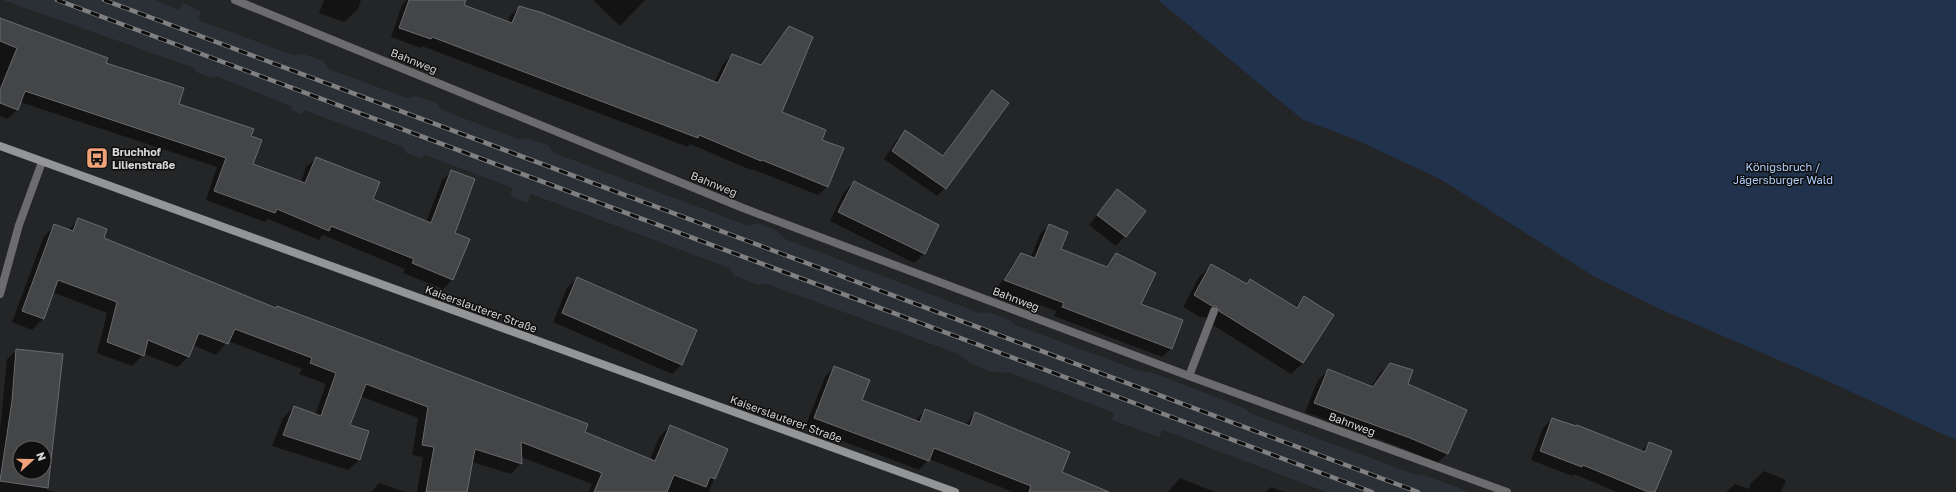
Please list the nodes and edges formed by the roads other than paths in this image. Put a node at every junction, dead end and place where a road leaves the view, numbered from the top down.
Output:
1 (235, 0) edge
2 (0, 146) edge
3 (42, 162) junction
4 (0, 294) edge
5 (1214, 311) dead end
6 (1189, 376) junction
7 (955, 492) edge
8 (1507, 492) edge

1 - 6 street, Bahnweg
2 - 3 main road, Kaiserslauterer Straße
3 - 4 street
3 - 7 main road, Kaiserslauterer Straße
5 - 6 street
6 - 8 street, Bahnweg

